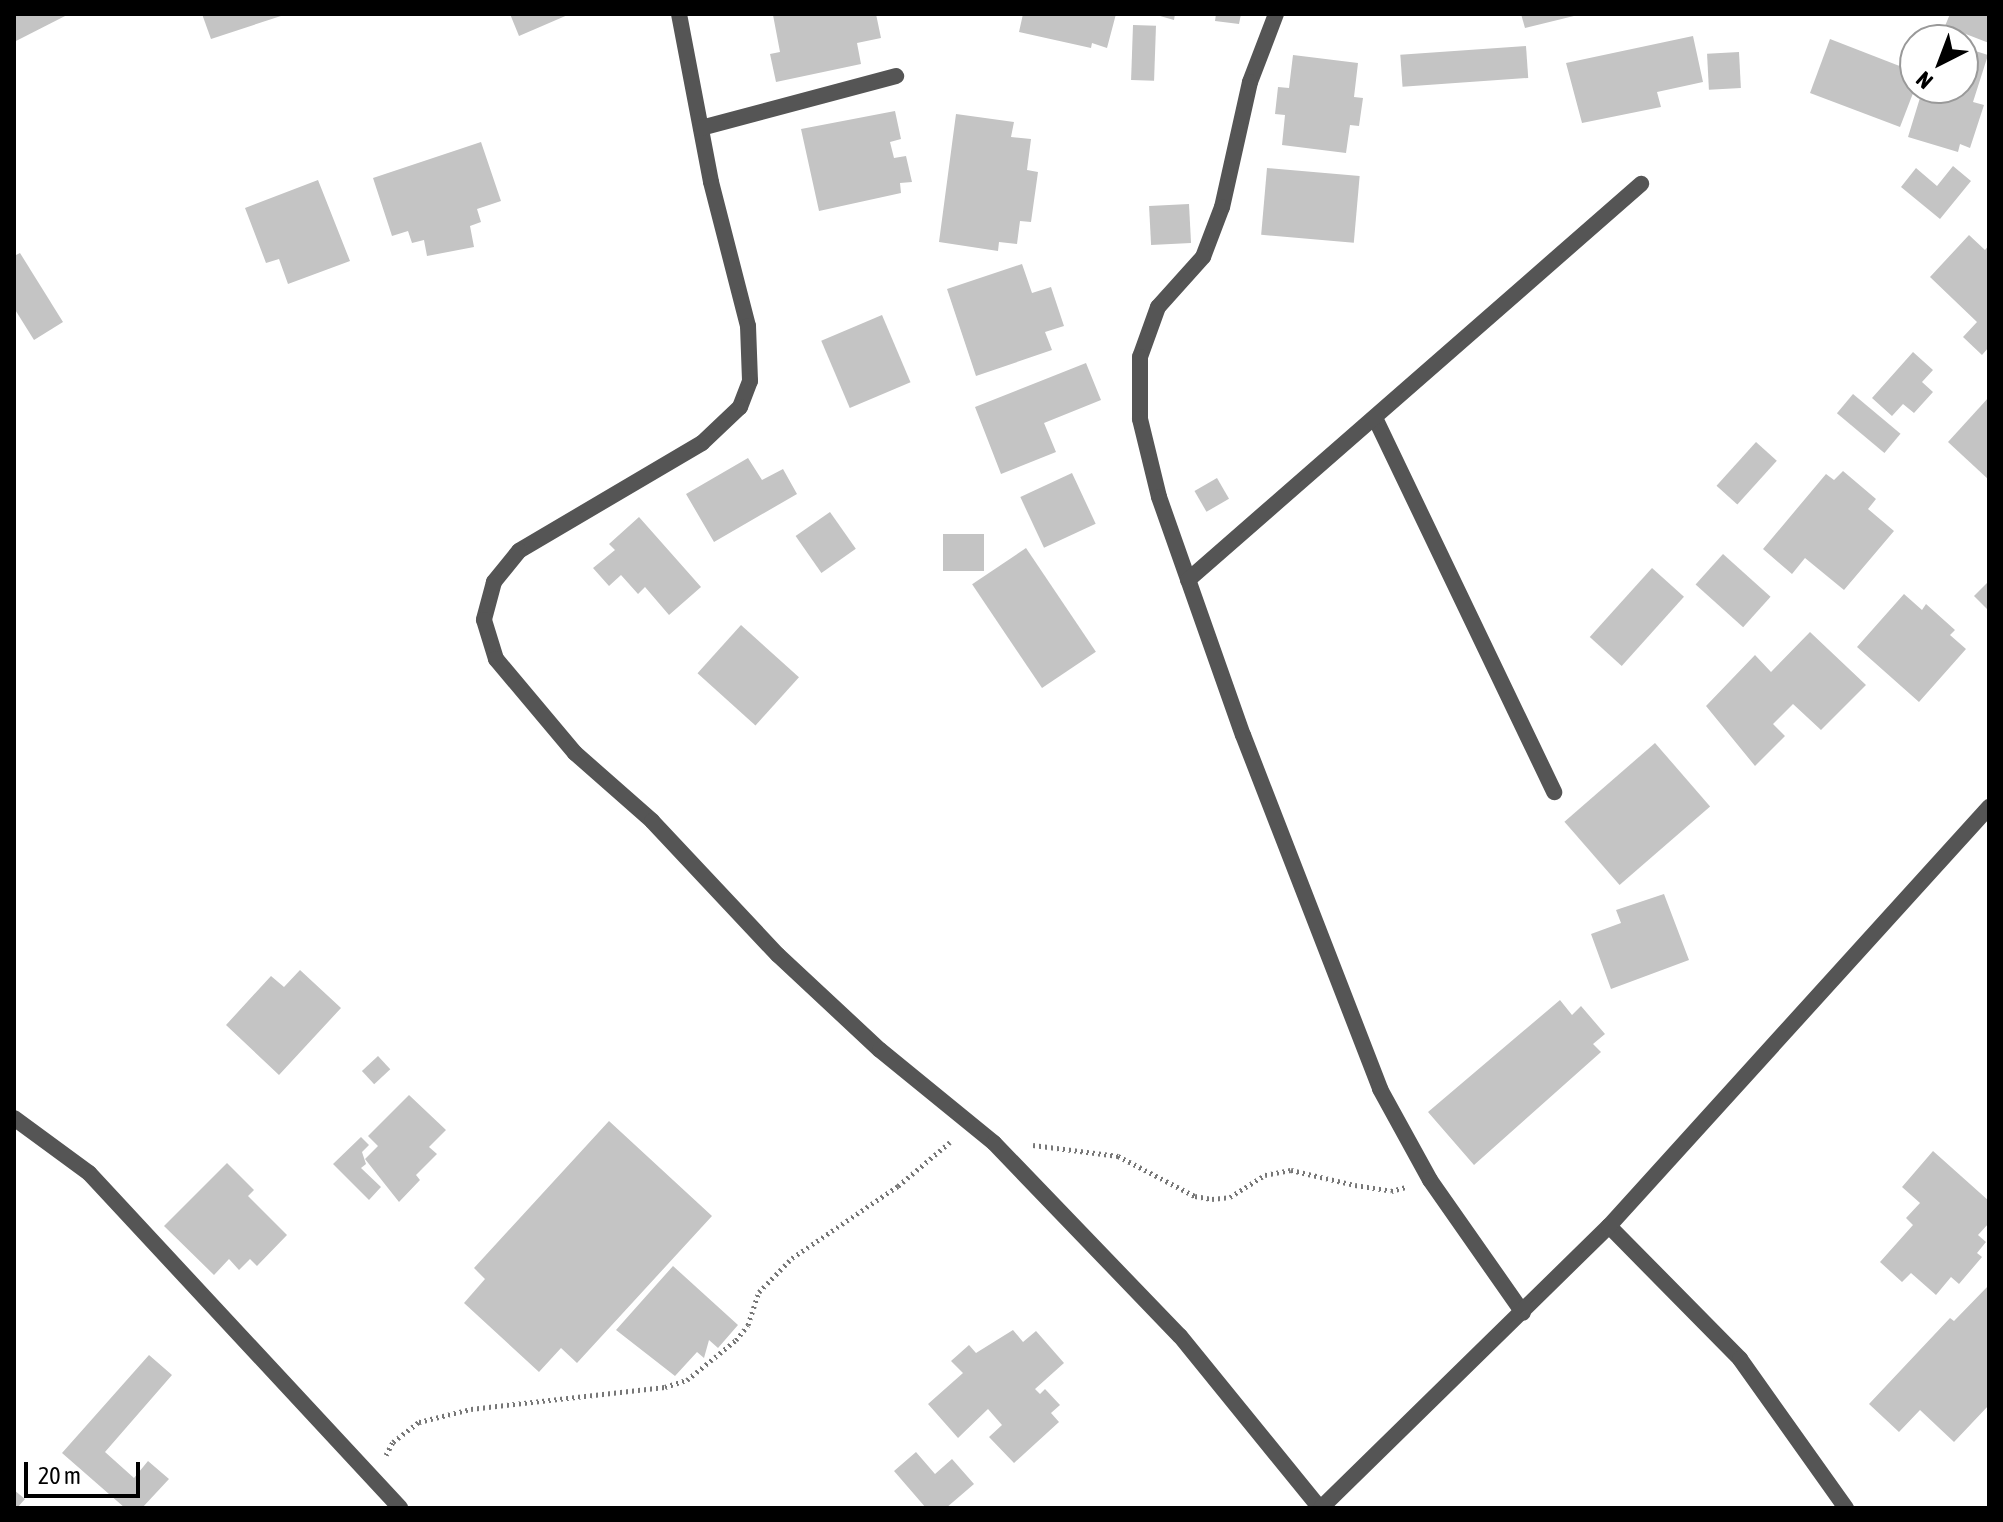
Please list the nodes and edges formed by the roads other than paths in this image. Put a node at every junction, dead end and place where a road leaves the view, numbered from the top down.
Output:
1 (679, 14) edge
2 (1276, 14) edge
3 (896, 76) dead end
4 (701, 128) junction
5 (1641, 184) dead end
6 (1375, 418) junction
7 (1188, 580) junction
8 (1554, 792) dead end
9 (1989, 807) edge
10 (14, 1118) edge
11 (1609, 1226) junction
12 (1523, 1313) junction
13 (400, 1508) edge
14 (1321, 1508) edge
15 (1846, 1508) edge

1 - 4 street
2 - 7 street
3 - 4 street
4 - 14 street
5 - 6 street
6 - 7 street
6 - 8 street
7 - 12 street
9 - 11 street
10 - 13 street
11 - 12 street
11 - 15 street
12 - 14 street

